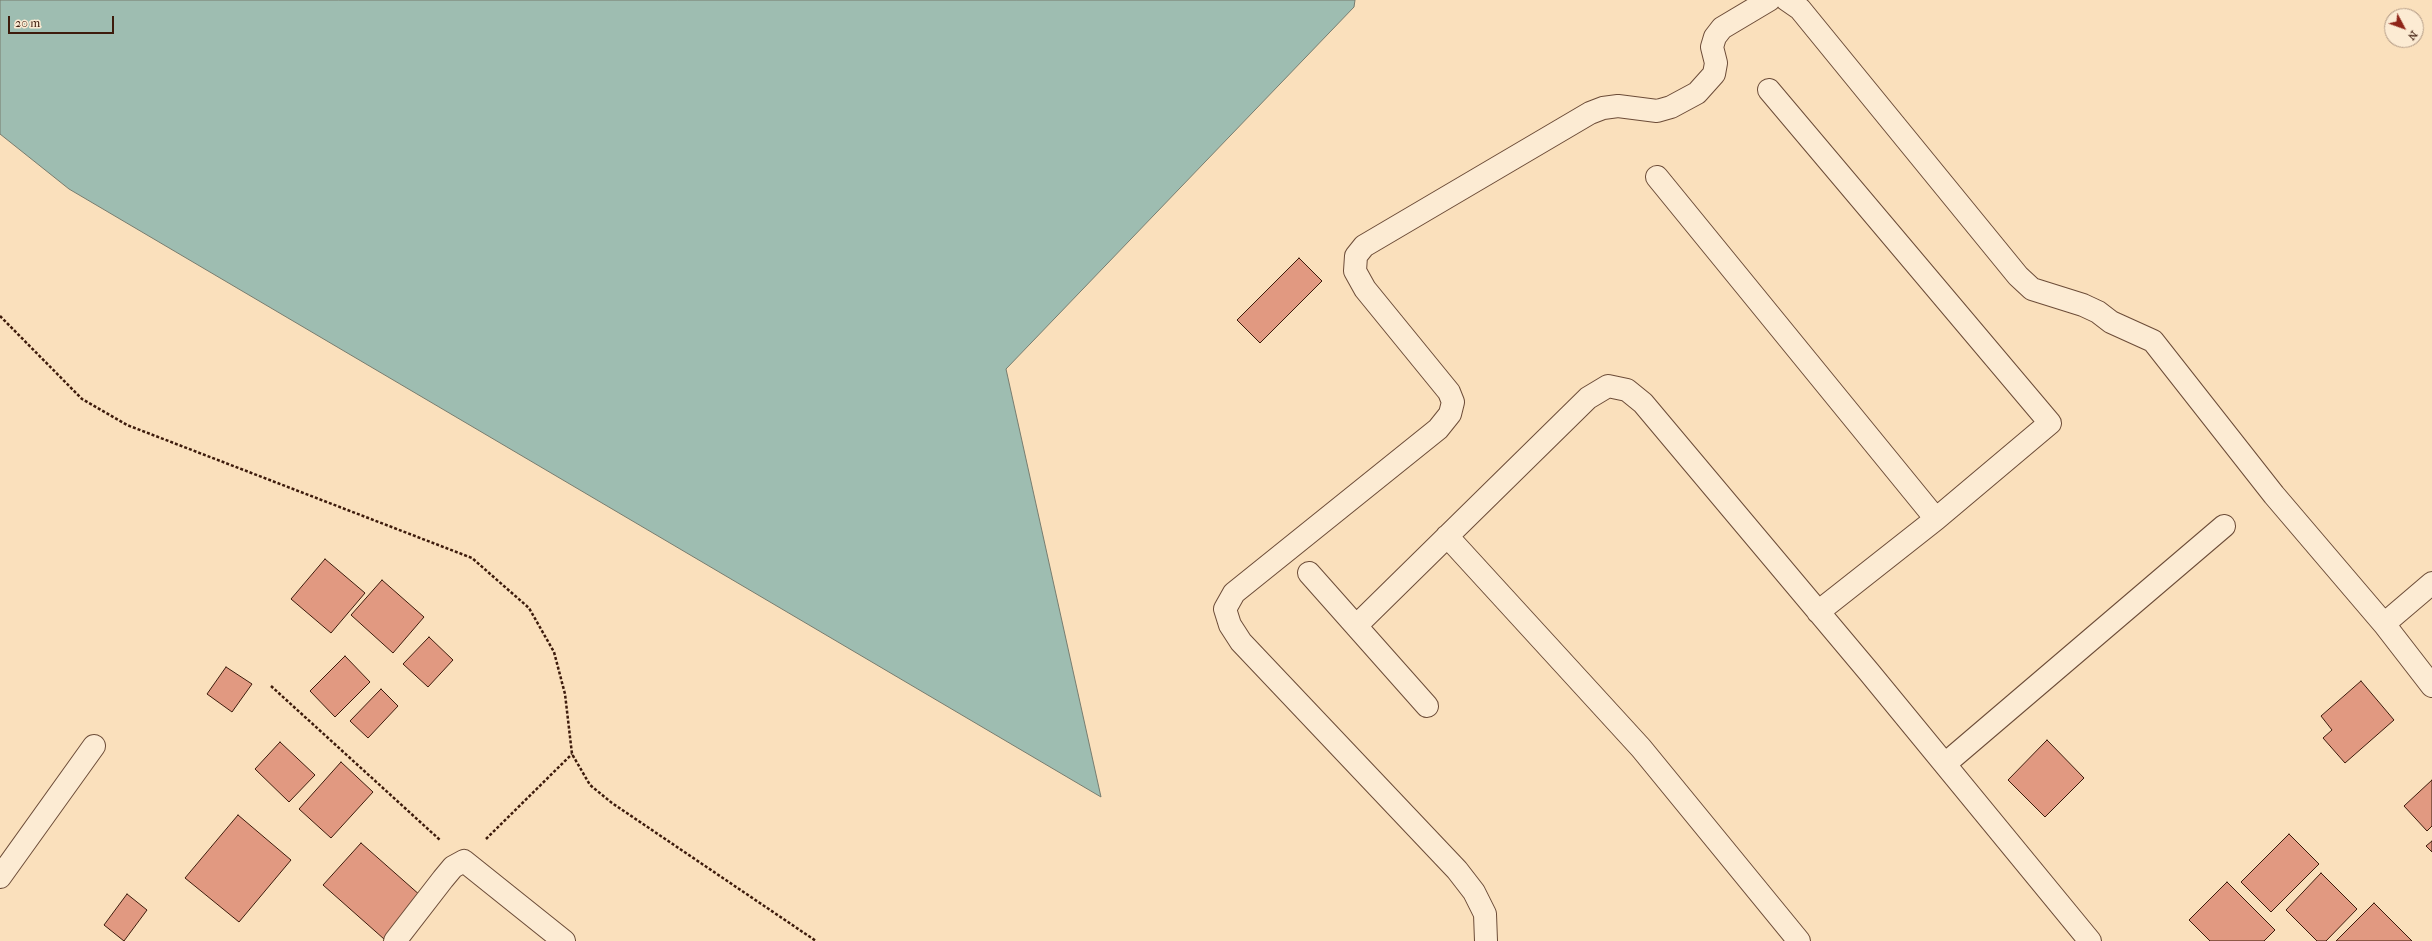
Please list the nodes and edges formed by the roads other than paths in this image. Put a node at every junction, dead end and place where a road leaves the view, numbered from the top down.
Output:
1 (1769, 0) edge
2 (1787, 0) edge
3 (1768, 90) dead end
4 (1657, 177) dead end
5 (1936, 519) junction
6 (2224, 526) dead end
7 (1447, 536) junction
8 (1309, 573) dead end
9 (2432, 583) edge
10 (1818, 612) junction
11 (2384, 624) junction
12 (1356, 626) junction
13 (2432, 686) edge
14 (1427, 706) dead end
15 (94, 746) dead end
16 (1945, 764) junction
17 (0, 877) edge
18 (395, 941) edge
19 (564, 941) edge
20 (1486, 941) edge
21 (1799, 941) edge
22 (2090, 941) edge

1 - 20 street
2 - 11 street
3 - 5 street
4 - 5 street
5 - 10 street
6 - 16 street
7 - 10 street
7 - 12 street
7 - 21 street
8 - 12 street
9 - 11 street
10 - 16 street
11 - 13 street
12 - 14 street
15 - 17 street
16 - 22 street
18 - 19 street

